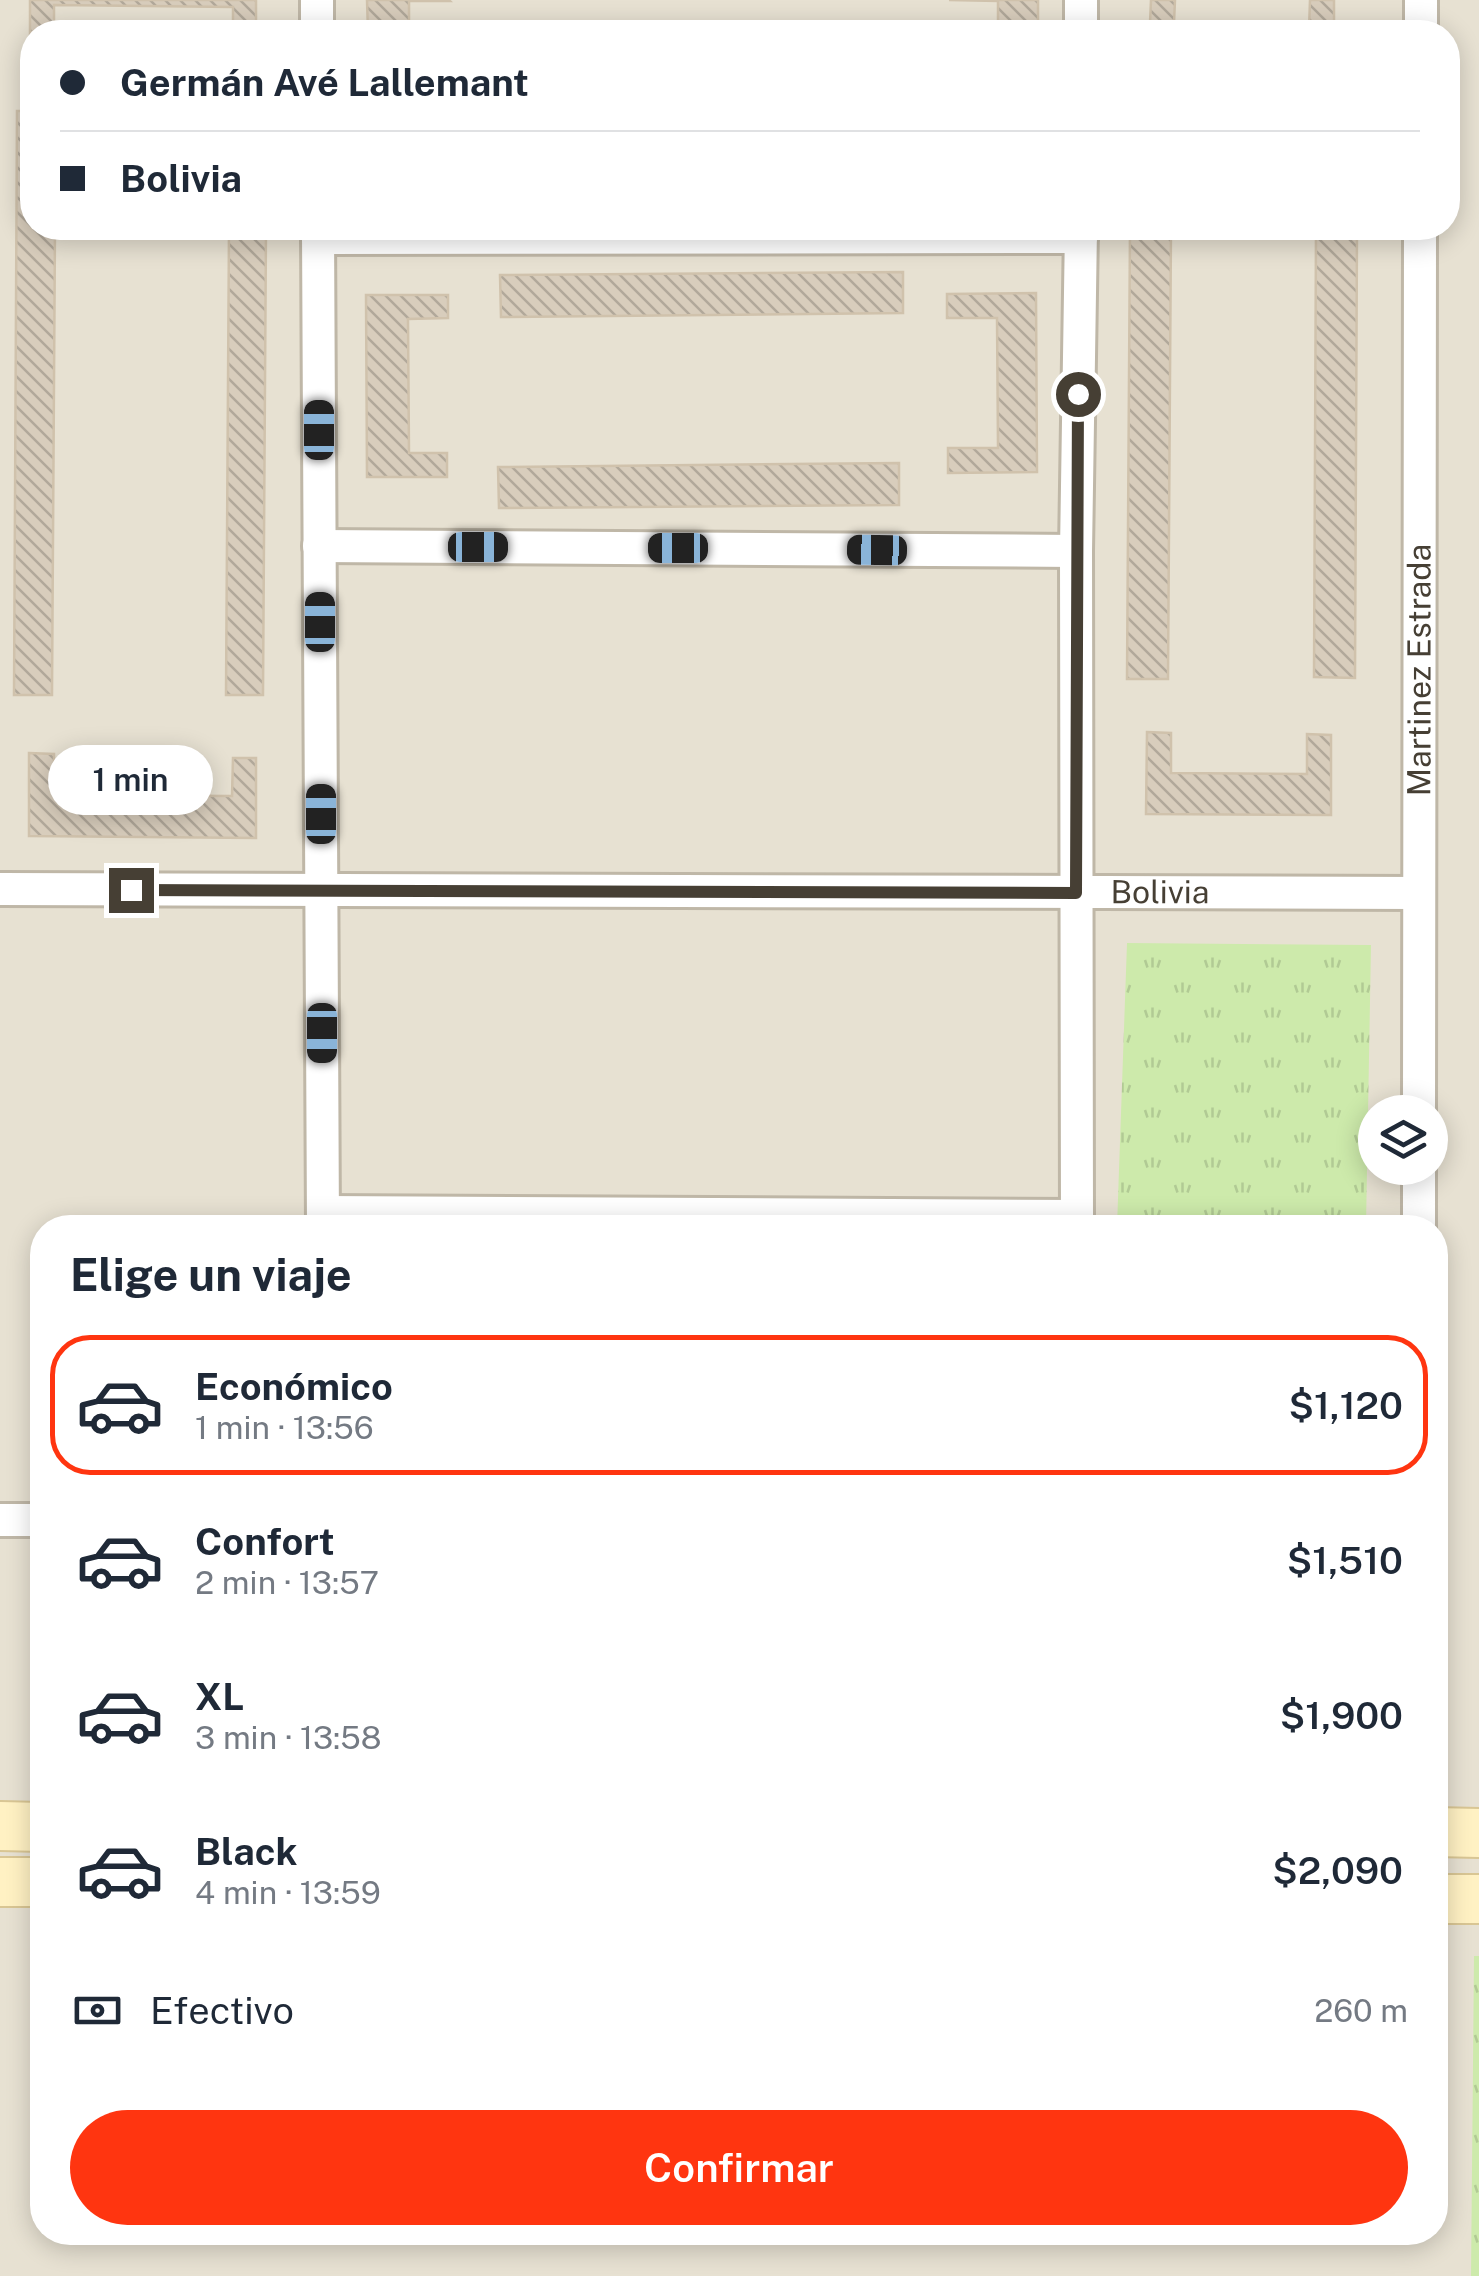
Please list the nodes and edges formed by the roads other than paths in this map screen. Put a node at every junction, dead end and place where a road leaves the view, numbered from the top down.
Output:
1 (318, 240) edge
2 (1080, 240) edge
3 (1420, 240) edge
4 (319, 546) junction
5 (1076, 552) junction
6 (0, 889) edge
7 (321, 890) junction
8 (1076, 893) junction
9 (1418, 893) junction
10 (1419, 1095) edge
11 (1419, 1185) edge
12 (323, 1215) edge
13 (1076, 1215) edge
14 (1419, 1215) edge
15 (0, 1520) edge
16 (30, 1520) edge
17 (0, 1826) edge
18 (30, 1826) edge
19 (1448, 1832) edge
20 (1479, 1832) edge
21 (0, 1882) edge
22 (30, 1882) edge
23 (1448, 1899) edge
24 (1479, 1899) edge

1 - 4 street
2 - 5 street
3 - 9 street, Martinez Estrada
4 - 5 street
4 - 7 street
5 - 8 street
6 - 7 street, Bolivia
7 - 8 street, Bolivia
7 - 12 street
8 - 9 street, Bolivia
8 - 13 street
9 - 10 street, Martinez Estrada
11 - 14 street
15 - 16 street
17 - 18 main road
19 - 20 main road
21 - 22 main road
23 - 24 main road

